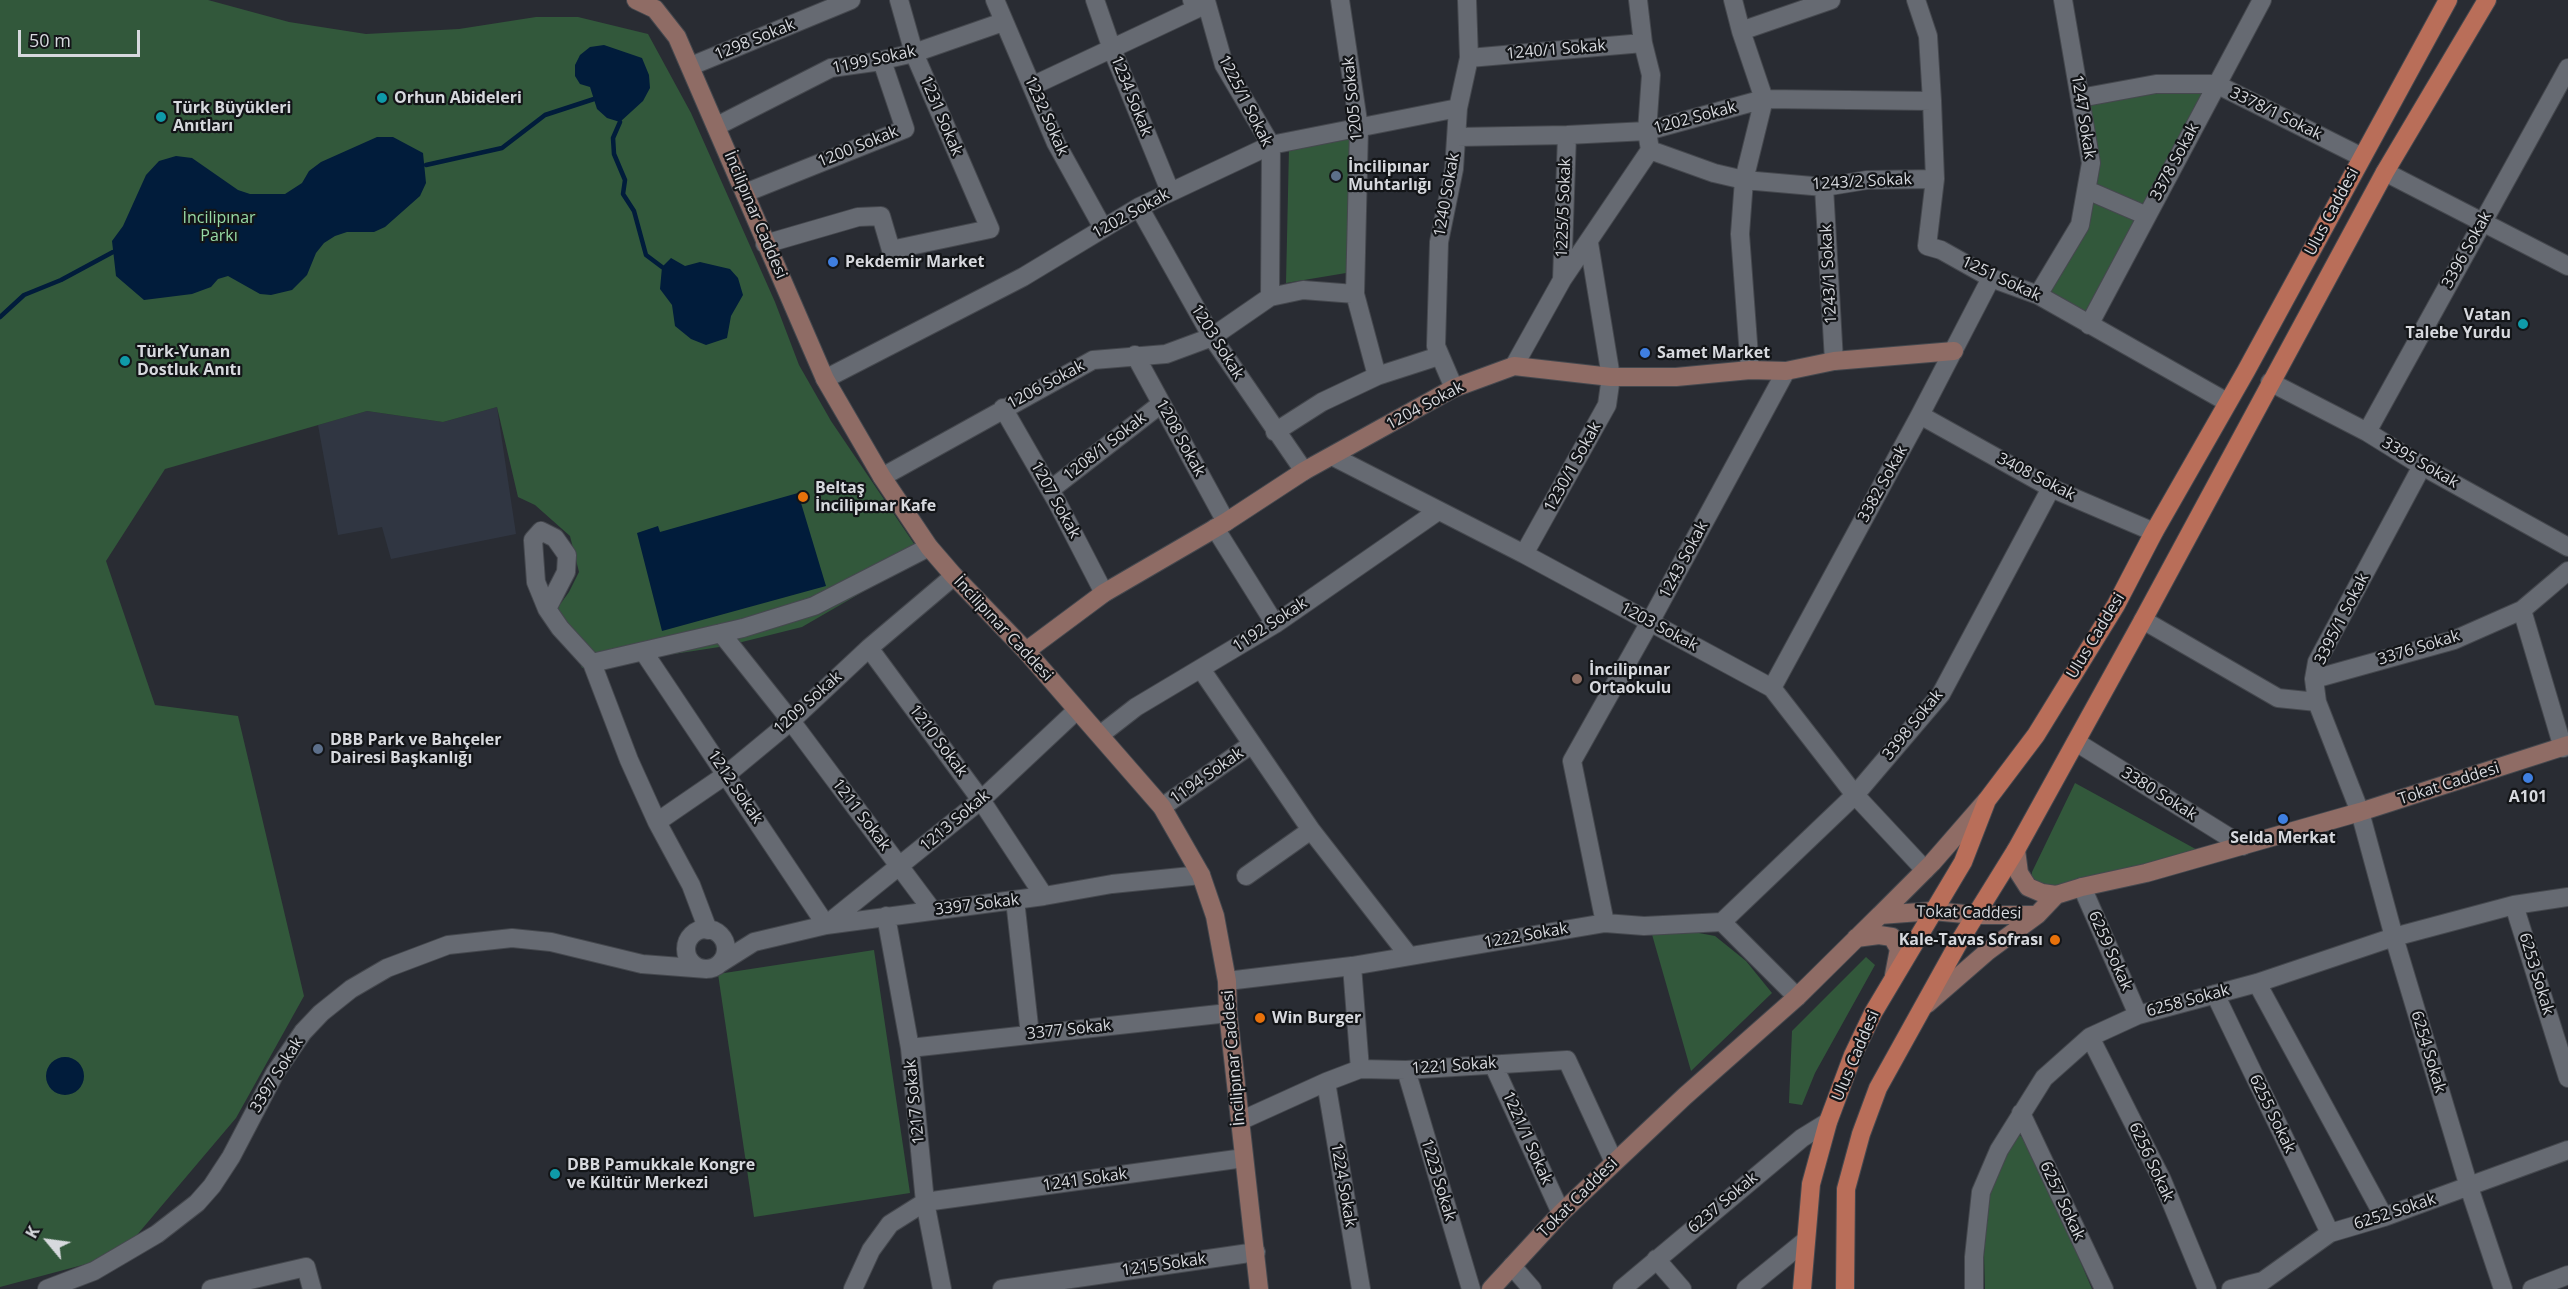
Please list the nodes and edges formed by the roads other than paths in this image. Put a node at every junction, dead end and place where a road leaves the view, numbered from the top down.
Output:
1 (636, 0) edge
2 (851, 0) edge
3 (899, 0) edge
4 (995, 0) edge
5 (1095, 0) edge
6 (1340, 0) edge
7 (1467, 0) edge
8 (1638, 0) edge
9 (1733, 0) edge
10 (1831, 0) edge
11 (1916, 0) edge
12 (2063, 0) edge
13 (2262, 0) edge
14 (2448, 0) edge
15 (2487, 0) edge
16 (1201, 3) edge
17 (1812, 3) edge
18 (660, 4) edge
19 (1003, 22) junction
20 (1741, 31) junction
21 (1643, 43) junction
22 (1112, 49) junction
23 (914, 53) junction
24 (1469, 58) junction
25 (882, 61) junction
26 (691, 66) junction
27 (2568, 68) edge
28 (2216, 84) junction
29 (1032, 86) junction
30 (2563, 87) edge
31 (2080, 98) junction
32 (1764, 99) junction
33 (1932, 101) junction
34 (1458, 108) junction
35 (717, 126) junction
36 (1359, 128) junction
37 (1647, 131) junction
38 (1567, 135) junction
39 (1457, 137) junction
40 (1270, 145) junction
41 (1650, 150) junction
42 (2362, 157) junction
43 (2385, 172) junction
44 (1935, 179) junction
45 (1744, 180) junction
46 (1824, 187) junction
47 (2087, 190) junction
48 (1170, 191) junction
49 (745, 193) junction
50 (1139, 207) junction
51 (2147, 216) junction
52 (2483, 222) junction
53 (1103, 228) junction
54 (1589, 243) junction
55 (765, 244) junction
56 (2568, 266) edge
57 (1991, 278) junction
58 (1562, 280) junction
59 (1355, 294) junction
60 (2038, 295) junction
61 (1270, 297) junction
62 (2089, 325) junction
63 (1212, 337) junction
64 (1954, 351) junction
65 (1135, 355) junction
66 (1439, 356) junction
67 (1834, 361) junction
68 (1514, 366) junction
69 (1750, 370) junction
70 (1786, 371) junction
71 (1377, 376) junction
72 (1611, 377) junction
73 (825, 379) junction
74 (2270, 382) junction
75 (1454, 388) junction
76 (2227, 402) junction
77 (1161, 404) junction
78 (1003, 408) junction
79 (1920, 415) junction
80 (1275, 432) junction
81 (2367, 432) junction
82 (1334, 457) junction
83 (2422, 466) junction
84 (1304, 471) junction
85 (882, 477) junction
86 (2051, 488) junction
87 (1050, 490) junction
88 (1438, 511) junction
89 (1220, 525) junction
90 (2154, 532) junction
91 (929, 547) junction
92 (2568, 547) edge
93 (1524, 554) junction
94 (2568, 571) edge
95 (954, 576) junction
96 (1104, 593) junction
97 (547, 609) dead end
98 (2522, 610) junction
99 (2143, 620) junction
100 (1650, 622) junction
101 (1275, 624) junction
102 (721, 633) junction
103 (869, 648) junction
104 (643, 651) junction
105 (1026, 651) junction
106 (592, 663) junction
107 (1201, 669) junction
108 (2314, 679) junction
109 (1772, 688) junction
110 (2317, 702) junction
111 (1077, 710) junction
112 (791, 721) junction
113 (1100, 735) junction
114 (2076, 742) junction
115 (1252, 744) junction
116 (2566, 747) edge
117 (727, 774) junction
118 (1855, 795) junction
119 (981, 800) junction
120 (1987, 800) junction
121 (1162, 807) junction
122 (2360, 812) junction
123 (657, 822) junction
124 (1311, 830) junction
125 (2242, 846) junction
126 (2016, 850) junction
127 (899, 867) junction
128 (1925, 870) junction
129 (1201, 875) junction
130 (1246, 876) dead end
131 (2082, 886) junction
132 (2056, 895) junction
133 (1044, 897) junction
134 (2568, 897) edge
135 (1015, 900) junction
136 (2514, 905) junction
137 (700, 906) junction
138 (932, 910) junction
139 (1933, 911) junction
140 (1880, 915) junction
141 (1976, 915) junction
142 (2037, 915) junction
143 (886, 916) junction
144 (1722, 922) junction
145 (1605, 923) junction
146 (826, 925) junction
147 (713, 932) junction
148 (2394, 937) junction
149 (1856, 938) junction
150 (754, 942) junction
151 (686, 946) junction
152 (1409, 956) junction
153 (642, 964) junction
154 (713, 966) junction
155 (1352, 966) junction
156 (1227, 981) junction
157 (1892, 981) junction
158 (2257, 983) junction
159 (2215, 994) junction
160 (1797, 997) junction
161 (1921, 1009) junction
162 (1228, 1013) junction
163 (2138, 1015) junction
164 (1030, 1035) junction
165 (2090, 1037) junction
166 (910, 1048) junction
167 (1493, 1064) junction
168 (1360, 1069) junction
169 (1406, 1070) junction
170 (2568, 1078) edge
171 (1326, 1082) junction
172 (2021, 1113) junction
173 (1240, 1121) junction
174 (1828, 1122) junction
175 (2568, 1150) edge
176 (1244, 1158) junction
177 (1614, 1162) junction
178 (2469, 1187) junction
179 (925, 1202) junction
180 (1561, 1213) junction
181 (2384, 1217) junction
182 (2330, 1233) junction
183 (1805, 1241) junction
184 (1256, 1251) junction
185 (1656, 1259) junction
186 (1512, 1266) junction
187 (2568, 1275) edge
188 (2264, 1285) edge
189 (1021, 1287) edge
190 (53, 1288) edge
191 (221, 1288) edge
192 (312, 1289) edge
193 (853, 1289) edge
194 (942, 1289) edge
195 (1002, 1289) edge
196 (1259, 1289) edge
197 (1361, 1289) edge
198 (1472, 1289) edge
199 (1491, 1289) edge
200 (1532, 1289) edge
201 (1622, 1289) edge
202 (1682, 1289) edge
203 (1746, 1289) edge
204 (1802, 1289) edge
205 (1845, 1289) edge
206 (1974, 1289) edge
207 (2104, 1289) edge
208 (2207, 1289) edge
209 (2231, 1289) edge
210 (2503, 1289) edge
211 (2532, 1289) edge

1 - 18 main road, İncilipınar Caddesi
2 - 26 street, 1298 Sokak
3 - 23 street, 1231 Sokak
4 - 19 street, 1232 Sokak
5 - 22 street, 1234 Sokak
6 - 36 street, 1205 Sokak
7 - 24 street, 1240 Sokak
8 - 21 street
9 - 20 street
10 - 17 street
11 - 33 street, 1251 Sokak
12 - 31 street, 1247 Sokak
13 - 28 street, 3378 Sokak
14 - 42 main road, Ulus Caddesi
15 - 43 main road, Ulus Caddesi
16 - 22 street
16 - 40 street, 1225/1 Sokak
17 - 20 street
18 - 26 main road, İncilipınar Caddesi
19 - 23 street, 1199 Sokak
19 - 29 street, 1232 Sokak
20 - 32 street
21 - 24 street, 1240/1 Sokak
21 - 37 street
22 - 29 street
22 - 48 street, 1234 Sokak
23 - 25 street, 1199 Sokak
23 - 55 street, 1231 Sokak
24 - 34 street, 1240 Sokak
25 - 35 street, 1199 Sokak
25 - 49 street, 1200 Sokak
26 - 35 main road, İncilipınar Caddesi
27 - 30 street, 3396 Sokak
28 - 31 street, 3378/1 Sokak
28 - 42 street, 3378/1 Sokak
28 - 51 street, 3378 Sokak
29 - 53 street, 1232 Sokak
30 - 52 street, 3396 Sokak
31 - 47 street, 1247 Sokak
32 - 33 street, 1202 Sokak
32 - 37 street, 1202 Sokak
32 - 45 street
33 - 44 street, 1251 Sokak
34 - 36 street, 1202 Sokak
34 - 39 street, 1240 Sokak
35 - 49 main road, İncilipınar Caddesi
36 - 40 street, 1202 Sokak
36 - 59 street, 1205 Sokak
37 - 38 street, 1202 Sokak
37 - 41 street
38 - 39 street, 1202 Sokak
38 - 58 street, 1225/5 Sokak
39 - 66 street, 1240 Sokak
40 - 48 street, 1202 Sokak
40 - 61 street, 1225/1 Sokak
41 - 45 street, 1243/2 Sokak
41 - 54 street, 1225/5 Sokak
42 - 76 main road, Ulus Caddesi
43 - 52 street
43 - 74 main road, Ulus Caddesi
44 - 46 street, 1243/2 Sokak
44 - 57 street, 1251 Sokak
45 - 46 street, 1243/2 Sokak
45 - 69 street
46 - 67 street, 1243/1 Sokak
47 - 51 street
47 - 60 street, 1247 Sokak
48 - 50 street, 1202 Sokak
49 - 55 main road, İncilipınar Caddesi
50 - 53 street, 1202 Sokak
50 - 63 street, 1203 Sokak
51 - 62 street, 3378 Sokak
52 - 56 street
52 - 81 street, 3396 Sokak
53 - 73 street, 1202 Sokak
54 - 58 street, 1225/5 Sokak
54 - 72 street, 1225/5 Sokak
55 - 73 main road, İncilipınar Caddesi
57 - 60 street, 1251 Sokak
57 - 64 street, 3382 Sokak
58 - 68 street, 1225/5 Sokak
59 - 61 street, 1206 Sokak
59 - 71 street, 1205 Sokak
60 - 62 street, 1251 Sokak
61 - 63 street, 1206 Sokak
62 - 76 street, 1251 Sokak
63 - 65 street, 1206 Sokak
63 - 80 street, 1203 Sokak
64 - 67 main road, 1204 Sokak
64 - 79 street, 3382 Sokak
65 - 77 street, 1208 Sokak
65 - 78 street, 1206 Sokak
66 - 71 street
66 - 75 street, 1240 Sokak
67 - 70 main road, 1204 Sokak
68 - 72 main road, 1204 Sokak
68 - 75 main road, 1204 Sokak
69 - 70 main road, 1204 Sokak
69 - 72 main road, 1204 Sokak
70 - 100 street, 1243 Sokak
71 - 80 street
72 - 93 street, 1230/1 Sokak
73 - 85 main road, İncilipınar Caddesi
74 - 81 street, 3395 Sokak
74 - 99 main road, Ulus Caddesi
75 - 82 main road, 1204 Sokak
76 - 90 main road, Ulus Caddesi
77 - 87 street, 1208/1 Sokak
77 - 89 street, 1208 Sokak
78 - 85 street, 1206 Sokak
78 - 87 street, 1207 Sokak
79 - 86 street, 3408 Sokak
79 - 109 street, 3382 Sokak
80 - 84 street, 1203 Sokak
81 - 83 street, 3395 Sokak
82 - 84 main road, 1204 Sokak
82 - 88 street, 1203 Sokak
83 - 92 street, 3395 Sokak
83 - 108 street, 3395/1 Sokak
84 - 89 main road, 1204 Sokak
85 - 91 main road, İncilipınar Caddesi
86 - 90 street, 3408 Sokak
86 - 118 street, 3398 Sokak
87 - 96 street, 1207 Sokak
88 - 93 street, 1203 Sokak
88 - 101 street, 1192 Sokak
89 - 96 main road, 1204 Sokak
89 - 101 street, 1208 Sokak
90 - 120 main road, Ulus Caddesi
91 - 95 main road, İncilipınar Caddesi
91 - 102 street
93 - 100 street, 1203 Sokak
94 - 98 street, 3376 Sokak
95 - 103 street, 1209 Sokak
95 - 105 main road, İncilipınar Caddesi
96 - 105 main road, 1204 Sokak
97 - 106 street
98 - 108 street, 3376 Sokak
98 - 116 street
99 - 110 street
99 - 114 main road, Ulus Caddesi
100 - 109 street, 1203 Sokak
100 - 145 street, 1243 Sokak
101 - 107 street, 1192 Sokak
102 - 104 street
102 - 112 street, 1211 Sokak
103 - 112 street, 1209 Sokak
103 - 119 street, 1210 Sokak
104 - 106 street
104 - 117 street, 1212 Sokak
105 - 111 main road, İncilipınar Caddesi
106 - 123 street
107 - 113 street, 1192 Sokak
107 - 115 street
108 - 110 street, 3395/1 Sokak
109 - 118 street, 1203 Sokak
110 - 122 street, 3395/1 Sokak
111 - 113 main road, İncilipınar Caddesi
111 - 119 street, 1213 Sokak
112 - 117 street, 1209 Sokak
112 - 127 street, 1211 Sokak
113 - 121 main road, İncilipınar Caddesi
114 - 125 street, 3380 Sokak
114 - 126 main road, Ulus Caddesi
115 - 121 street, 1194 Sokak
115 - 124 street
116 - 122 main road, Tokat Caddesi
117 - 123 street, 1209 Sokak
117 - 146 street, 1212 Sokak
118 - 128 street, 1203 Sokak
118 - 144 street, 3398 Sokak
119 - 127 street, 1213 Sokak
119 - 133 street, 1210 Sokak
120 - 128 main road
120 - 139 main road, Ulus Caddesi
121 - 129 main road, İncilipınar Caddesi
122 - 125 main road, Tokat Caddesi
122 - 148 street, 6254 Sokak
123 - 137 street
124 - 130 street
124 - 152 street
125 - 131 main road, Tokat Caddesi
126 - 132 main road
126 - 141 main road, Ulus Caddesi
127 - 138 street, 1211 Sokak
127 - 146 street, 1213 Sokak
128 - 140 main road
129 - 133 street, 3397 Sokak
129 - 156 main road, İncilipınar Caddesi
131 - 132 main road, Tokat Caddesi
131 - 163 street, 6259 Sokak
132 - 142 main road, Tokat Caddesi
133 - 135 street, 3397 Sokak
134 - 136 street, 6258 Sokak
135 - 138 street, 3397 Sokak
135 - 164 street
136 - 148 street, 6258 Sokak
136 - 170 street, 6253 Sokak
137 - 147 street
137 - 151 street
138 - 143 street, 3397 Sokak
139 - 140 main road, Tokat Caddesi
139 - 141 main road, Tokat Caddesi
139 - 157 main road, Ulus Caddesi
140 - 149 main road, Tokat Caddesi
141 - 142 main road, Tokat Caddesi
141 - 161 main road, Ulus Caddesi
142 - 161 main road
143 - 146 street, 3397 Sokak
143 - 166 street, 1217 Sokak
144 - 145 street, 1222 Sokak
144 - 160 street
145 - 152 street, 1222 Sokak
146 - 150 street, 3397 Sokak
147 - 150 street
147 - 151 street
147 - 154 street
148 - 158 street, 6258 Sokak
148 - 178 street, 6254 Sokak
149 - 157 main road
149 - 160 main road, Tokat Caddesi
150 - 154 street
151 - 153 street
151 - 154 street
152 - 155 street, 1222 Sokak
153 - 154 street, 3397 Sokak
153 - 190 street, 3397 Sokak
155 - 156 street, 1222 Sokak
155 - 168 street
156 - 162 main road, İncilipınar Caddesi
157 - 174 main road, Ulus Caddesi
158 - 159 street, 6258 Sokak
158 - 181 street
159 - 163 street, 6258 Sokak
159 - 182 street, 6255 Sokak
160 - 177 main road, Tokat Caddesi
161 - 205 main road, Ulus Caddesi
162 - 164 street, 3377 Sokak
162 - 173 main road, İncilipınar Caddesi
163 - 165 street, 6258 Sokak
164 - 166 street, 3377 Sokak
165 - 172 street, 6258 Sokak
165 - 208 street, 6256 Sokak
166 - 179 street, 1217 Sokak
167 - 169 street, 1221 Sokak
167 - 177 street, 1221 Sokak
167 - 180 street, 1221/1 Sokak
168 - 169 street, 1221 Sokak
168 - 171 street, 1221 Sokak
169 - 198 street, 1223 Sokak
171 - 173 street, 1221 Sokak
171 - 197 street, 1224 Sokak
172 - 206 street, 6258 Sokak
172 - 207 street, 6257 Sokak
173 - 176 main road, İncilipınar Caddesi
174 - 183 main road, Ulus Caddesi
174 - 185 street, 6237 Sokak
175 - 178 street, 6252 Sokak
176 - 179 street, 1241 Sokak
176 - 184 main road, İncilipınar Caddesi
177 - 180 main road, Tokat Caddesi
178 - 181 street, 6252 Sokak
178 - 210 street, 6254 Sokak
179 - 193 street
179 - 194 street, 1217 Sokak
180 - 186 main road, Tokat Caddesi
181 - 182 street, 6252 Sokak
182 - 188 street, 6252 Sokak
183 - 203 street
183 - 204 main road, Ulus Caddesi
184 - 189 street, 1215 Sokak
184 - 196 main road, İncilipınar Caddesi
185 - 201 street, 6237 Sokak
185 - 202 street
186 - 199 main road, Tokat Caddesi
186 - 200 street
187 - 211 street
188 - 209 street, 6252 Sokak
189 - 195 street, 1215 Sokak
191 - 192 street

